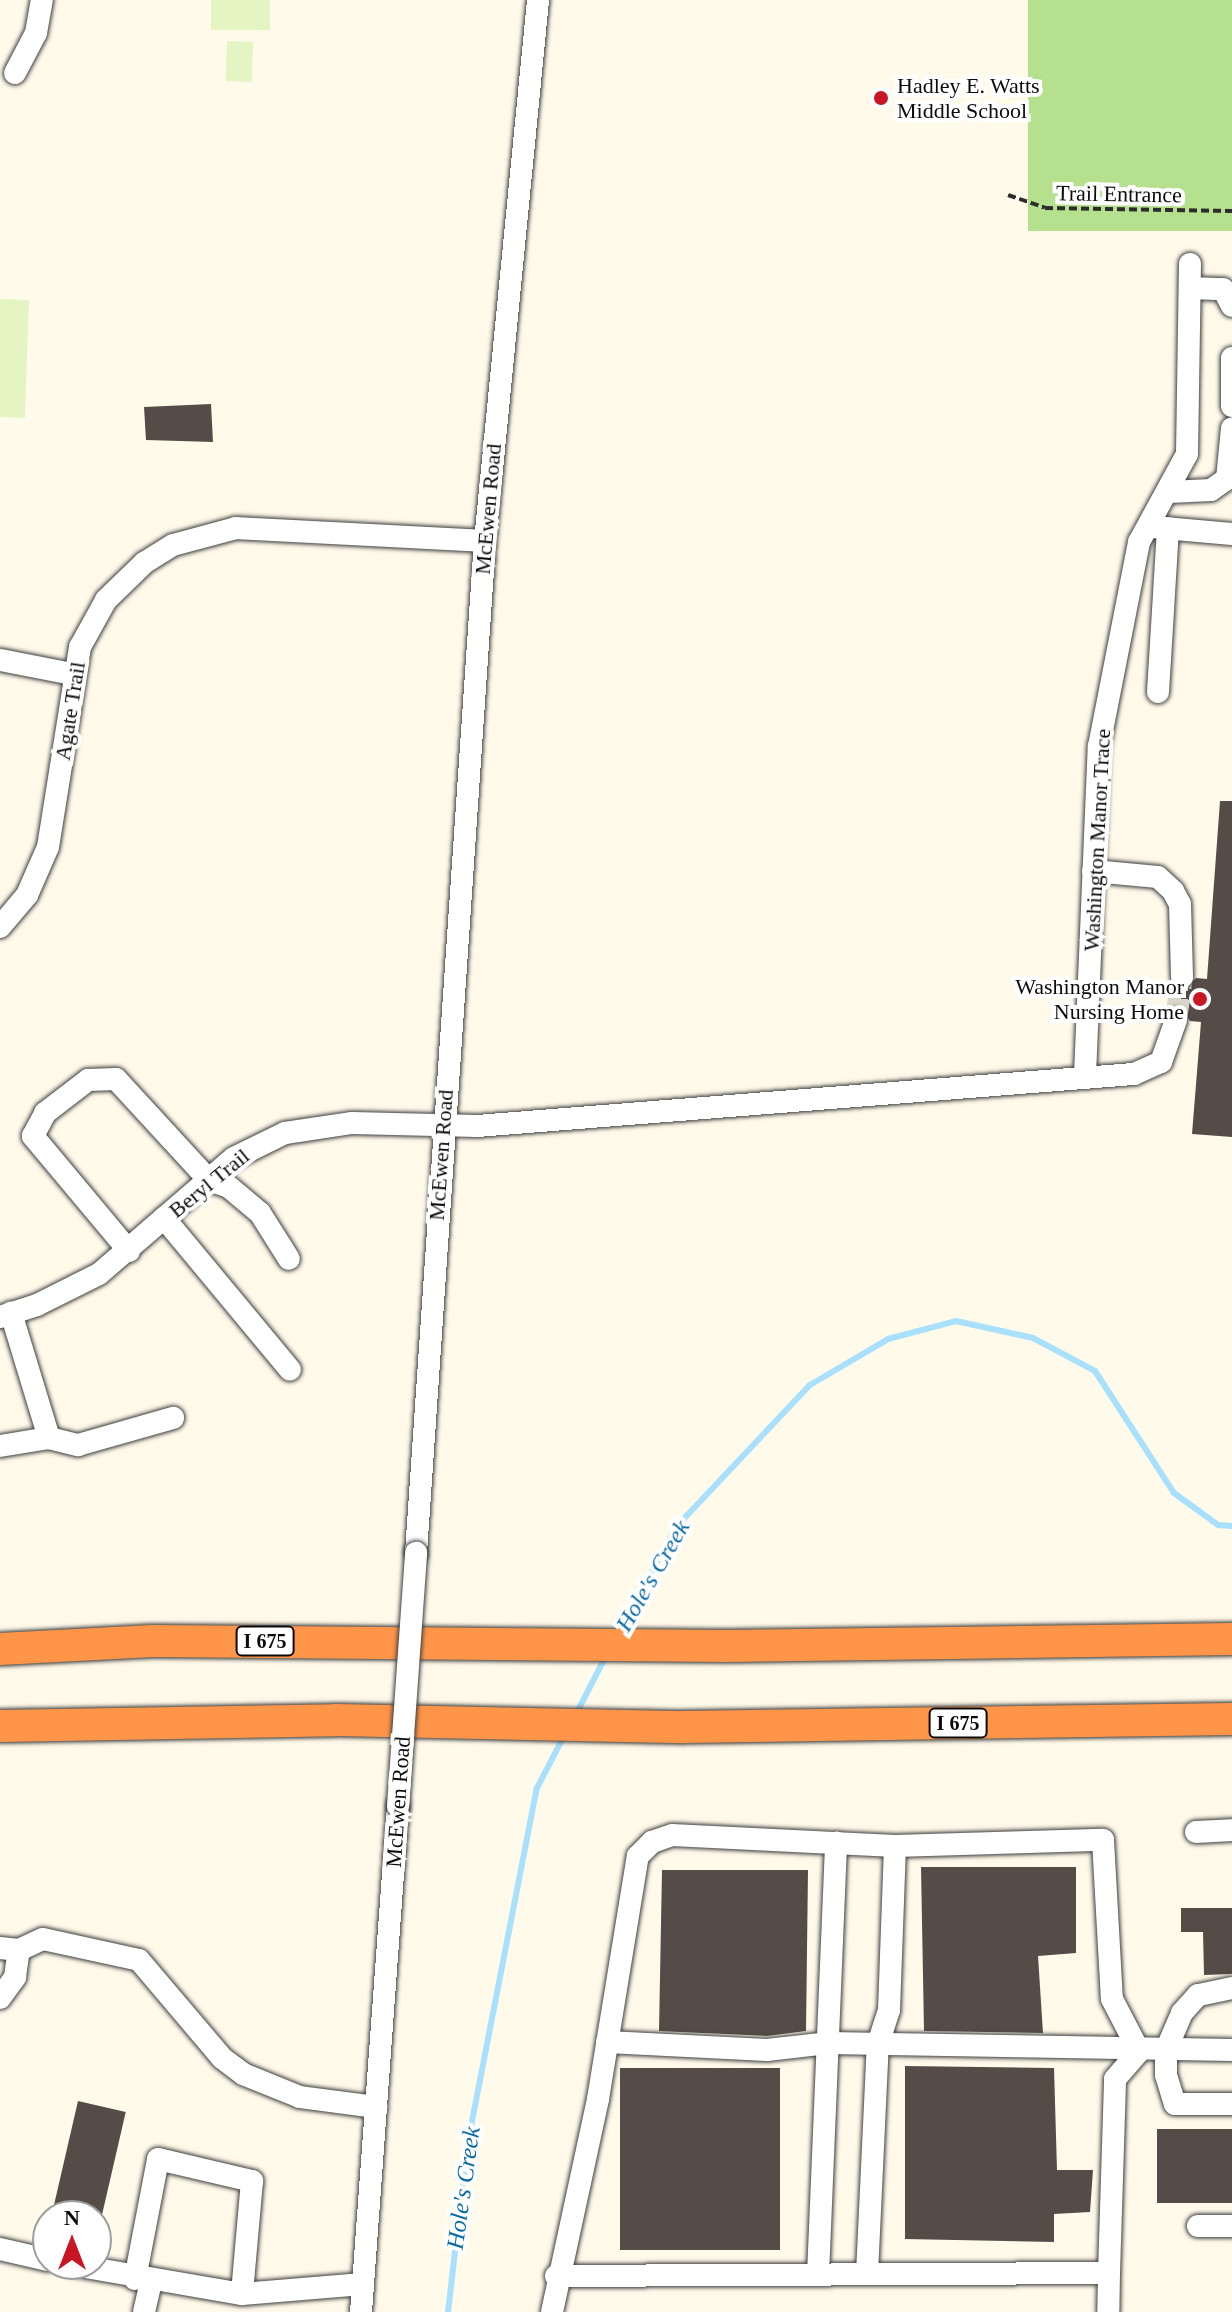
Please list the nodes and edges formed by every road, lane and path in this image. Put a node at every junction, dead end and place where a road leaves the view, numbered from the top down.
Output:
1 (42, 0) edge
2 (538, 0) edge
3 (15, 73) dead end
4 (1008, 195) dead end
5 (1232, 211) edge
6 (1190, 264) dead end
7 (1190, 288) junction
8 (1232, 306) edge
9 (1232, 358) edge
10 (1232, 406) edge
11 (1232, 428) edge
12 (1169, 492) junction
13 (1158, 528) junction
14 (1232, 534) edge
15 (485, 541) junction
16 (0, 660) edge
17 (72, 674) junction
18 (1158, 692) dead end
19 (1093, 871) junction
20 (0, 927) edge
21 (1182, 977) tunnel mouth
22 (1176, 1020) tunnel mouth
23 (1085, 1075) junction
24 (443, 1125) junction
25 (209, 1180) junction
26 (164, 1218) junction
27 (129, 1251) junction
28 (289, 1259) dead end
29 (6, 1315) edge
30 (290, 1370) dead end
31 (173, 1418) dead end
32 (49, 1438) junction
33 (0, 1446) edge
34 (1232, 1639) edge
35 (0, 1649) edge
36 (1232, 1719) edge
37 (0, 1726) edge
38 (1232, 1830) edge
39 (1196, 1832) dead end
40 (836, 1842) junction
41 (895, 1846) junction
42 (10, 1949) edge
43 (1232, 1988) edge
44 (0, 1998) edge
45 (607, 2042) junction
46 (828, 2043) junction
47 (878, 2044) junction
48 (1166, 2050) junction
49 (1232, 2050) edge
50 (1139, 2051) junction
51 (1232, 2104) edge
52 (376, 2107) junction
53 (1198, 2226) dead end
54 (1232, 2226) edge
55 (0, 2249) edge
56 (32, 2256) edge
57 (112, 2273) edge
58 (1109, 2273) junction
59 (867, 2274) junction
60 (818, 2275) junction
61 (556, 2276) junction
62 (143, 2280) junction
63 (363, 2284) junction
64 (250, 2300) edge
65 (144, 2312) edge
66 (361, 2312) edge
67 (552, 2312) edge
68 (1108, 2312) edge

1 - 3 street
2 - 15 street, McEwen Road
4 - 5 path, Trail Entrance
6 - 7 street, Washington Manor Trace
7 - 8 street
7 - 12 street, Washington Manor Trace
9 - 10 street
11 - 12 street
12 - 13 street, Washington Manor Trace
13 - 14 street
13 - 18 street
13 - 19 street, Washington Manor Trace
15 - 17 street, Agate Trail
15 - 24 street, McEwen Road
16 - 17 street
17 - 20 street, Agate Trail
19 - 21 street
19 - 23 street, Washington Manor Trace
22 - 23 street
23 - 24 street
24 - 25 street, Beryl Trail
24 - 52 street, McEwen Road, bridge
25 - 26 street, Beryl Trail
25 - 27 street
25 - 28 street
26 - 27 street, Beryl Trail
26 - 30 street
27 - 29 street, Beryl Trail
29 - 32 street
31 - 32 street
32 - 33 street
34 - 35 highway, I 675
36 - 37 highway, I 675
38 - 39 street
40 - 41 street
40 - 45 street
40 - 46 street
41 - 47 street
41 - 50 street
42 - 44 street
42 - 52 street
43 - 48 street
45 - 46 street
45 - 61 street
46 - 47 street
46 - 60 street
47 - 50 street
47 - 59 street
48 - 49 street
48 - 50 street
48 - 51 street
50 - 58 street
52 - 63 street, McEwen Road
53 - 54 street
55 - 56 street
57 - 62 street
58 - 59 street
58 - 68 street
59 - 60 street
60 - 61 street
61 - 67 street
62 - 64 street
62 - 64 street
62 - 65 street
63 - 64 street
63 - 66 street, McEwen Road

